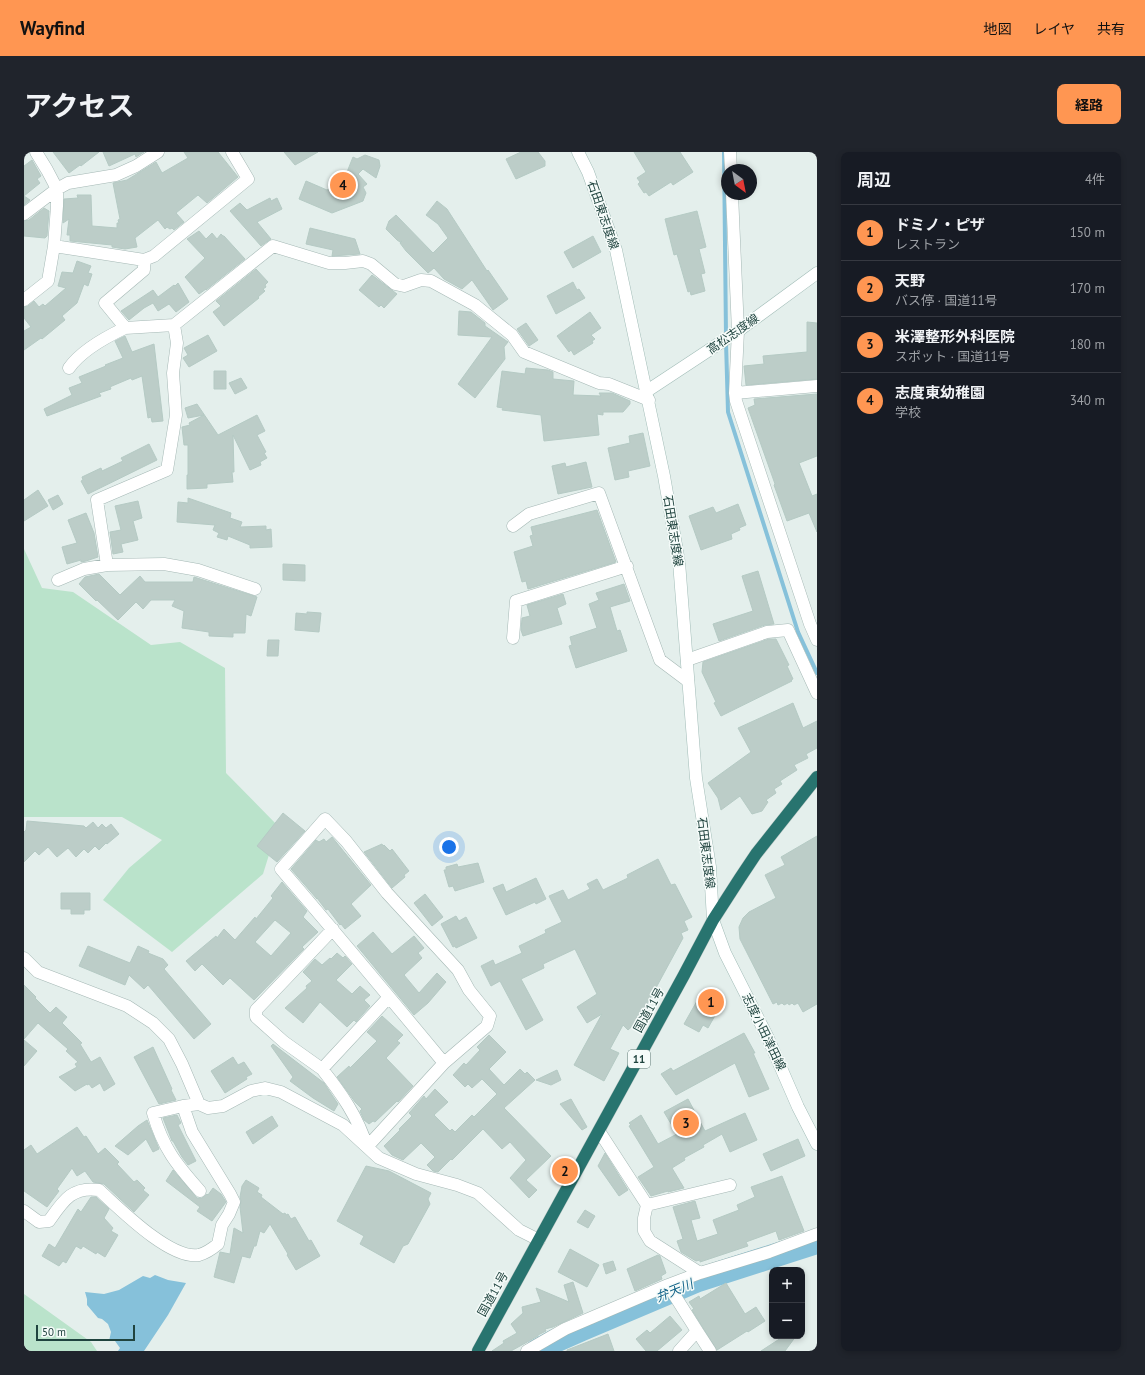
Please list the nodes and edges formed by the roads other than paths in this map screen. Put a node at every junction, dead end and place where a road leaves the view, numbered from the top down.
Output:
1 (36, 152) edge
2 (158, 152) edge
3 (232, 152) edge
4 (578, 152) edge
5 (730, 152) edge
6 (731, 164) edge
7 (57, 189) junction
8 (732, 200) edge
9 (24, 214) edge
10 (54, 246) junction
11 (144, 260) junction
12 (817, 273) edge
13 (24, 300) edge
14 (174, 325) junction
15 (124, 328) junction
16 (738, 331) junction
17 (70, 368) dead end
18 (817, 386) edge
19 (735, 393) junction
20 (648, 396) junction
21 (514, 526) dead end
22 (107, 565) junction
23 (627, 566) junction
24 (58, 580) dead end
25 (255, 589) dead end
26 (513, 638) dead end
27 (817, 640) edge
28 (687, 660) junction
29 (688, 681) junction
30 (817, 694) edge
31 (817, 778) edge
32 (713, 920) junction
33 (332, 929) junction
34 (24, 958) edge
35 (389, 997) junction
36 (444, 1063) junction
37 (322, 1069) junction
38 (198, 1104) junction
39 (182, 1106) junction
40 (599, 1131) junction
41 (817, 1144) edge
42 (366, 1146) junction
43 (730, 1185) dead end
44 (200, 1191) dead end
45 (647, 1205) junction
46 (24, 1211) edge
47 (817, 1234) edge
48 (539, 1240) junction
49 (700, 1273) junction
50 (668, 1286) junction
51 (697, 1331) junction
52 (478, 1351) edge
53 (527, 1351) edge
54 (679, 1351) edge
55 (710, 1351) edge

1 - 7 street
2 - 7 street
3 - 11 street
4 - 20 street, 石田東志度線
5 - 6 street
7 - 9 street
7 - 10 street
8 - 16 street
10 - 11 street
10 - 13 street
11 - 15 street
12 - 16 street, 高松志度線
14 - 15 street
14 - 20 street
14 - 22 street
15 - 17 street
16 - 19 street
16 - 20 street, 高松志度線
18 - 19 street
19 - 27 street
20 - 28 street, 石田東志度線
21 - 23 street
22 - 24 street
22 - 25 street
23 - 26 street
23 - 29 street
28 - 29 street, 石田東志度線
28 - 30 street
29 - 32 street, 石田東志度線
31 - 32 highway, 国道11号 / 11
32 - 40 highway, 国道11号 / 11
32 - 41 street, 志度小田津田線
33 - 35 street
33 - 36 street
33 - 37 street
34 - 38 street
35 - 36 street
35 - 37 street
36 - 42 street
37 - 42 street
38 - 39 street
38 - 42 street
39 - 44 street
39 - 46 street
40 - 45 street
40 - 48 highway, 国道11号 / 11
42 - 48 street
43 - 45 street
45 - 49 street
47 - 49 street
48 - 52 highway, 国道11号 / 11
49 - 50 street
50 - 51 street
50 - 53 street
51 - 54 street
51 - 55 street

